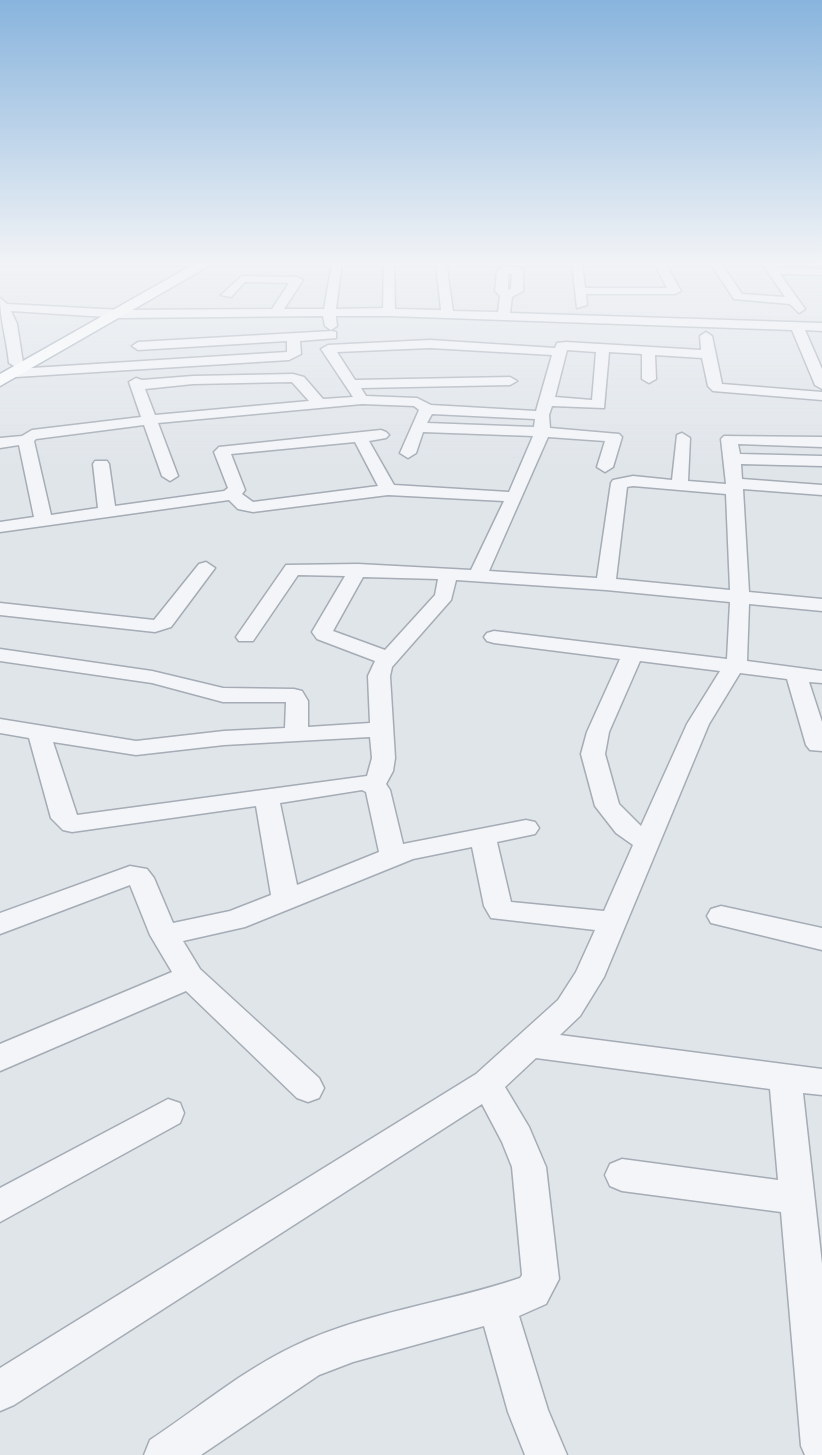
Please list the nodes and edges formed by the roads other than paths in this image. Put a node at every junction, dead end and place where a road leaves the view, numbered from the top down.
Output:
1 (173, 330) edge
2 (444, 330) dead end
3 (10, 331) edge
4 (71, 331) edge
5 (88, 331) edge
6 (185, 331) edge
7 (242, 331) edge
8 (285, 331) edge
9 (338, 331) edge
10 (476, 331) edge
11 (485, 331) edge
12 (519, 331) edge
13 (519, 331) edge
14 (543, 331) edge
15 (811, 331) edge
16 (537, 333) junction
17 (242, 335) junction
18 (706, 336) dead end
19 (288, 338) junction
20 (169, 344) junction
21 (438, 344) junction
22 (138, 346) dead end
23 (603, 348) junction
24 (648, 351) junction
25 (708, 354) junction
26 (558, 359) junction
27 (533, 365) dead end
28 (459, 366) dead end
29 (6, 372) edge
30 (649, 379) dead end
31 (352, 384) junction
32 (822, 385) edge
33 (507, 391) junction
34 (198, 397) junction
35 (822, 397) edge
36 (319, 404) junction
37 (366, 404) junction
38 (599, 405) junction
39 (427, 409) junction
40 (250, 412) junction
41 (544, 417) junction
42 (150, 420) junction
43 (417, 427) junction
44 (381, 435) dead end
45 (600, 435) junction
46 (360, 438) junction
47 (682, 438) dead end
48 (26, 440) junction
49 (822, 442) edge
50 (0, 443) edge
51 (408, 453) dead end
52 (733, 459) junction
53 (819, 461) edge
54 (101, 464) dead end
55 (605, 467) dead end
56 (170, 476) dead end
57 (680, 485) junction
58 (733, 487) junction
59 (793, 488) junction
60 (388, 490) junction
61 (822, 490) edge
62 (233, 494) junction
63 (515, 497) junction
64 (107, 512) junction
65 (43, 519) junction
66 (0, 527) edge
67 (206, 568) dead end
68 (358, 570) junction
69 (448, 574) junction
70 (478, 574) junction
71 (606, 584) junction
72 (740, 596) junction
73 (822, 605) edge
74 (0, 608) edge
75 (494, 636) dead end
76 (246, 637) dead end
77 (0, 655) edge
78 (632, 655) junction
79 (388, 658) junction
80 (733, 668) junction
81 (796, 675) junction
82 (822, 677) edge
83 (0, 726) edge
84 (380, 727) junction
85 (39, 733) junction
86 (296, 734) junction
87 (818, 745) dead end
88 (373, 785) junction
89 (267, 797) junction
90 (526, 828) dead end
91 (483, 837) junction
92 (648, 842) junction
93 (393, 857) junction
94 (286, 900) junction
95 (722, 916) dead end
96 (611, 922) junction
97 (0, 924) edge
98 (164, 935) junction
99 (822, 939) edge
100 (190, 977) junction
101 (529, 1044) junction
102 (0, 1058) edge
103 (785, 1077) junction
104 (822, 1082) edge
105 (487, 1084) junction
106 (307, 1088) dead end
107 (167, 1113) dead end
108 (622, 1175) dead end
109 (796, 1198) junction
110 (0, 1206) edge
111 (496, 1303) junction
112 (0, 1391) edge
113 (822, 1446) edge
114 (165, 1455) edge
115 (546, 1455) edge

1 - 20 street
2 - 21 street
3 - 29 street
4 - 29 main road
5 - 29 main road
6 - 17 street
7 - 17 street
8 - 19 street
9 - 19 street
10 - 21 street
11 - 28 street
12 - 16 street
13 - 16 street
14 - 16 street
15 - 32 street
16 - 26 street
17 - 19 street
17 - 20 street
18 - 25 street
19 - 29 street
20 - 22 street
21 - 31 street
23 - 24 street
23 - 26 street
23 - 38 street
24 - 25 street
24 - 30 street
25 - 35 street
26 - 27 street
26 - 41 street
31 - 33 street
31 - 37 street
33 - 39 street
33 - 41 street
34 - 36 street
34 - 40 street
34 - 42 street
34 - 42 street
36 - 37 street
36 - 40 street
37 - 39 street
37 - 40 street
38 - 41 street
38 - 45 street
39 - 43 street
41 - 43 street
41 - 45 street
41 - 63 street
42 - 48 street
42 - 56 street
43 - 51 street
44 - 46 street
45 - 55 street
46 - 60 street
46 - 62 street
47 - 57 street
48 - 50 street
48 - 65 street
49 - 52 street
52 - 53 street
52 - 58 street
53 - 59 street
54 - 64 street
57 - 58 street
57 - 71 street
58 - 59 street
58 - 72 street
59 - 61 street
60 - 62 street
60 - 63 street
62 - 64 street
63 - 70 street
64 - 65 street
65 - 66 street
67 - 74 street
68 - 69 street
68 - 76 street
68 - 79 street
69 - 70 street
69 - 79 street
70 - 71 street
71 - 72 street
72 - 73 street
72 - 80 street
75 - 78 street
77 - 86 street
78 - 80 street
78 - 92 street
79 - 84 street
80 - 81 street
80 - 92 street
81 - 82 street
81 - 87 street
83 - 85 street
84 - 86 street
84 - 88 street
85 - 86 street
85 - 89 street
88 - 89 street
88 - 93 street
89 - 94 street
90 - 91 street
91 - 93 street
91 - 96 street
92 - 96 street
93 - 94 street
94 - 98 street
95 - 99 street
96 - 101 street
97 - 98 street
98 - 100 street
100 - 102 street
100 - 106 street
101 - 103 street
101 - 105 street
103 - 104 street
103 - 109 street
105 - 111 street
105 - 112 street
107 - 110 street
108 - 109 street
109 - 113 street
111 - 114 street
111 - 115 street

